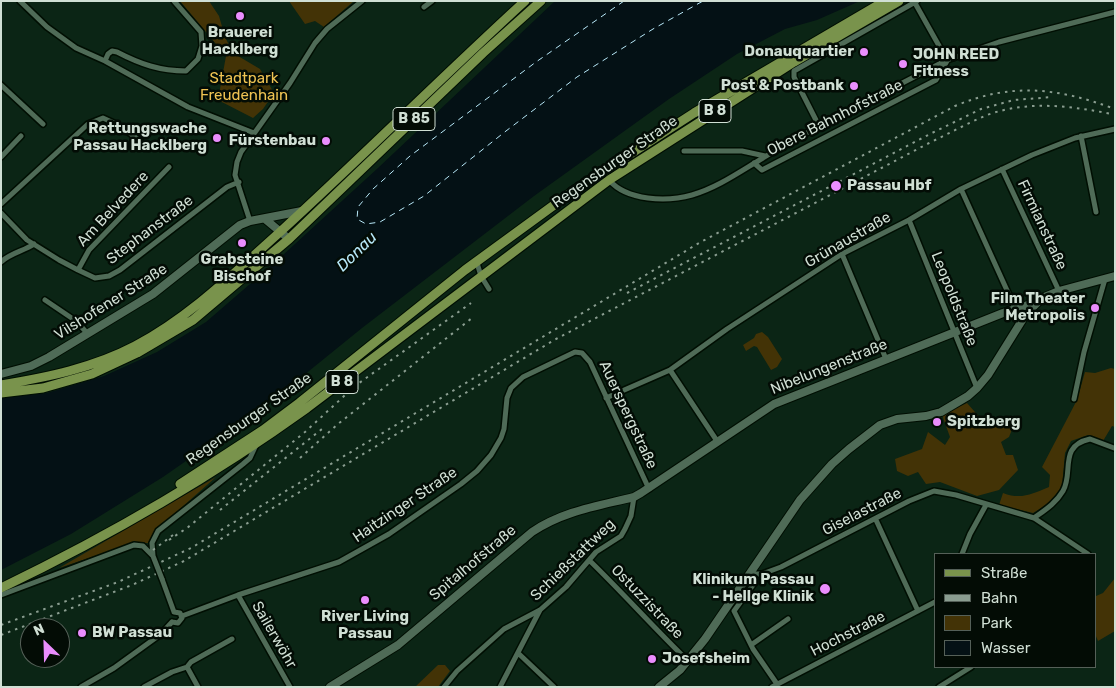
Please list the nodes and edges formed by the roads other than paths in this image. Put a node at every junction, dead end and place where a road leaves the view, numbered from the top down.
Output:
1 (20, 1) edge
2 (174, 1) edge
3 (362, 1) edge
4 (432, 1) edge
5 (525, 1) edge
6 (541, 1) edge
7 (885, 1) edge
8 (898, 1) edge
9 (916, 2) edge
10 (424, 7) dead end
11 (1115, 12) edge
12 (821, 42) junction
13 (947, 60) junction
14 (105, 61) junction
15 (1, 85) edge
16 (848, 111) tunnel mouth
17 (43, 124) dead end
18 (1115, 129) edge
19 (254, 133) junction
20 (22, 136) dead end
21 (1080, 136) junction
22 (148, 148) dead end
23 (684, 151) dead end
24 (1, 156) edge
25 (765, 156) junction
26 (754, 163) junction
27 (168, 168) dead end
28 (1002, 169) junction
29 (603, 172) junction
30 (609, 180) junction
31 (239, 182) junction
32 (962, 190) junction
33 (1, 204) edge
34 (302, 211) junction
35 (1096, 212) dead end
36 (1, 213) edge
37 (265, 219) junction
38 (250, 220) junction
39 (909, 220) junction
40 (280, 231) junction
41 (289, 239) junction
42 (34, 244) junction
43 (842, 254) junction
44 (2, 260) edge
45 (477, 262) junction
46 (78, 270) junction
47 (481, 276) junction
48 (1115, 276) edge
49 (1105, 279) junction
50 (489, 289) dead end
51 (1059, 291) junction
52 (45, 300) dead end
53 (1037, 302) junction
54 (1015, 308) junction
55 (1006, 311) junction
56 (1020, 325) junction
57 (954, 332) junction
58 (88, 334) junction
59 (582, 353) joint
60 (886, 359) junction
61 (670, 370) junction
62 (1, 374) edge
63 (1, 385) edge
64 (977, 388) junction
65 (1, 393) edge
66 (606, 398) junction
67 (1074, 399) dead end
68 (263, 430) junction
69 (717, 441) junction
70 (256, 445) junction
71 (1114, 448) edge
72 (649, 489) junction
73 (634, 497) junction
74 (986, 505) junction
75 (1034, 518) junction
76 (129, 520) junction
77 (876, 520) junction
78 (962, 553) edge
79 (1086, 553) edge
80 (153, 556) junction
81 (589, 560) junction
82 (751, 574) junction
83 (1, 588) edge
84 (1, 595) edge
85 (238, 595) junction
86 (934, 603) edge
87 (540, 610) junction
88 (174, 611) junction
89 (918, 611) junction
90 (182, 616) junction
91 (788, 619) dead end
92 (172, 622) junction
93 (232, 639) dead end
94 (751, 645) junction
95 (518, 653) junction
96 (688, 661) junction
97 (187, 667) junction
98 (969, 668) edge
99 (775, 685) edge
100 (551, 686) edge
101 (81, 687) edge
102 (144, 687) edge
103 (198, 687) edge
104 (290, 687) edge
105 (330, 687) edge
106 (444, 687) edge
107 (500, 687) edge
108 (659, 687) edge
109 (939, 687) edge

1 - 14 street
2 - 14 street
3 - 19 street
4 - 10 street
5 - 34 main road, B 85
6 - 41 main road, B 85
7 - 12 main road, Regensburger Straße / B 8
8 - 12 main road, Regensburger Straße / B 8
9 - 13 street
9 - 25 street
11 - 13 street
12 - 29 main road, Regensburger Straße / B 8
12 - 30 main road, Regensburger Straße / B 8
13 - 16 street
13 - 26 street, Obere Bahnhofstraße
14 - 19 street
15 - 17 street
18 - 21 street, Grünaustraße
19 - 31 street
20 - 24 street
21 - 28 street, Grünaustraße
21 - 35 street
22 - 33 street
23 - 25 street
25 - 26 street
26 - 30 street
27 - 46 street, Am Belvedere
28 - 32 street, Grünaustraße
28 - 51 street, Firmianstraße
29 - 30 main road
29 - 45 main road, Regensburger Straße / B 8
30 - 47 main road, Regensburger Straße / B 8
31 - 38 street
31 - 46 street, Stephanstraße
32 - 39 street, Grünaustraße
32 - 54 street
34 - 37 street, Vilshofener Straße
34 - 40 main road, B 85
36 - 42 street, Stephanstraße
37 - 38 street, Vilshofener Straße
37 - 40 street
38 - 58 street, Vilshofener Straße
39 - 43 street, Grünaustraße
39 - 57 street, Leopoldstraße
40 - 41 street
40 - 63 main road, B 85
41 - 65 main road, B 85
42 - 44 street
42 - 46 street, Stephanstraße
43 - 60 street
43 - 61 street, Grünaustraße
45 - 47 street
45 - 68 main road, Regensburger Straße / B 8
47 - 50 street
47 - 70 main road, Regensburger Straße / B 8
48 - 49 street, Nibelungenstraße
49 - 51 street, Nibelungenstraße
49 - 67 street
51 - 53 street, Nibelungenstraße
52 - 58 street
53 - 54 street, Nibelungenstraße
53 - 56 street
54 - 55 street, Nibelungenstraße
55 - 56 street
55 - 57 street, Nibelungenstraße
56 - 64 street
57 - 60 street, Nibelungenstraße
57 - 64 street, Leopoldstraße
58 - 62 street, Vilshofener Straße
59 - 66 street, Auerspergstraße
59 - 85 street, Haitzinger Straße
60 - 69 street, Nibelungenstraße
61 - 66 street, Grünaustraße
61 - 69 street
64 - 82 street
66 - 72 street, Auerspergstraße
68 - 70 main road, B 8
68 - 76 main road, Regensburger Straße / B 8
69 - 72 street, Nibelungenstraße
70 - 76 main road, Regensburger Straße / B 8
70 - 80 street
71 - 75 street
72 - 73 street, Spitalhofstraße
73 - 81 street, Schießstattweg
73 - 105 street, Spitalhofstraße
74 - 75 street, Giselastraße
74 - 77 street, Giselastraße
74 - 78 street
75 - 79 street, Giselastraße
76 - 83 main road, Regensburger Straße / B 8
77 - 82 street, Giselastraße
77 - 89 street
80 - 84 street
80 - 88 street, bridge
81 - 87 street, Schießstattweg
81 - 96 street, Ostuzzistraße
82 - 94 street
82 - 96 street
85 - 90 street, Haitzinger Straße
85 - 104 street, Sailerwöhr
86 - 89 street, Hochstraße
87 - 95 street
87 - 106 street, Schießstattweg
88 - 90 street
88 - 92 street
89 - 99 street, Hochstraße
90 - 92 street
91 - 94 street
92 - 101 street
93 - 97 street
94 - 99 street
95 - 100 street
95 - 107 street
96 - 108 street
97 - 102 street
97 - 103 street
98 - 109 street

